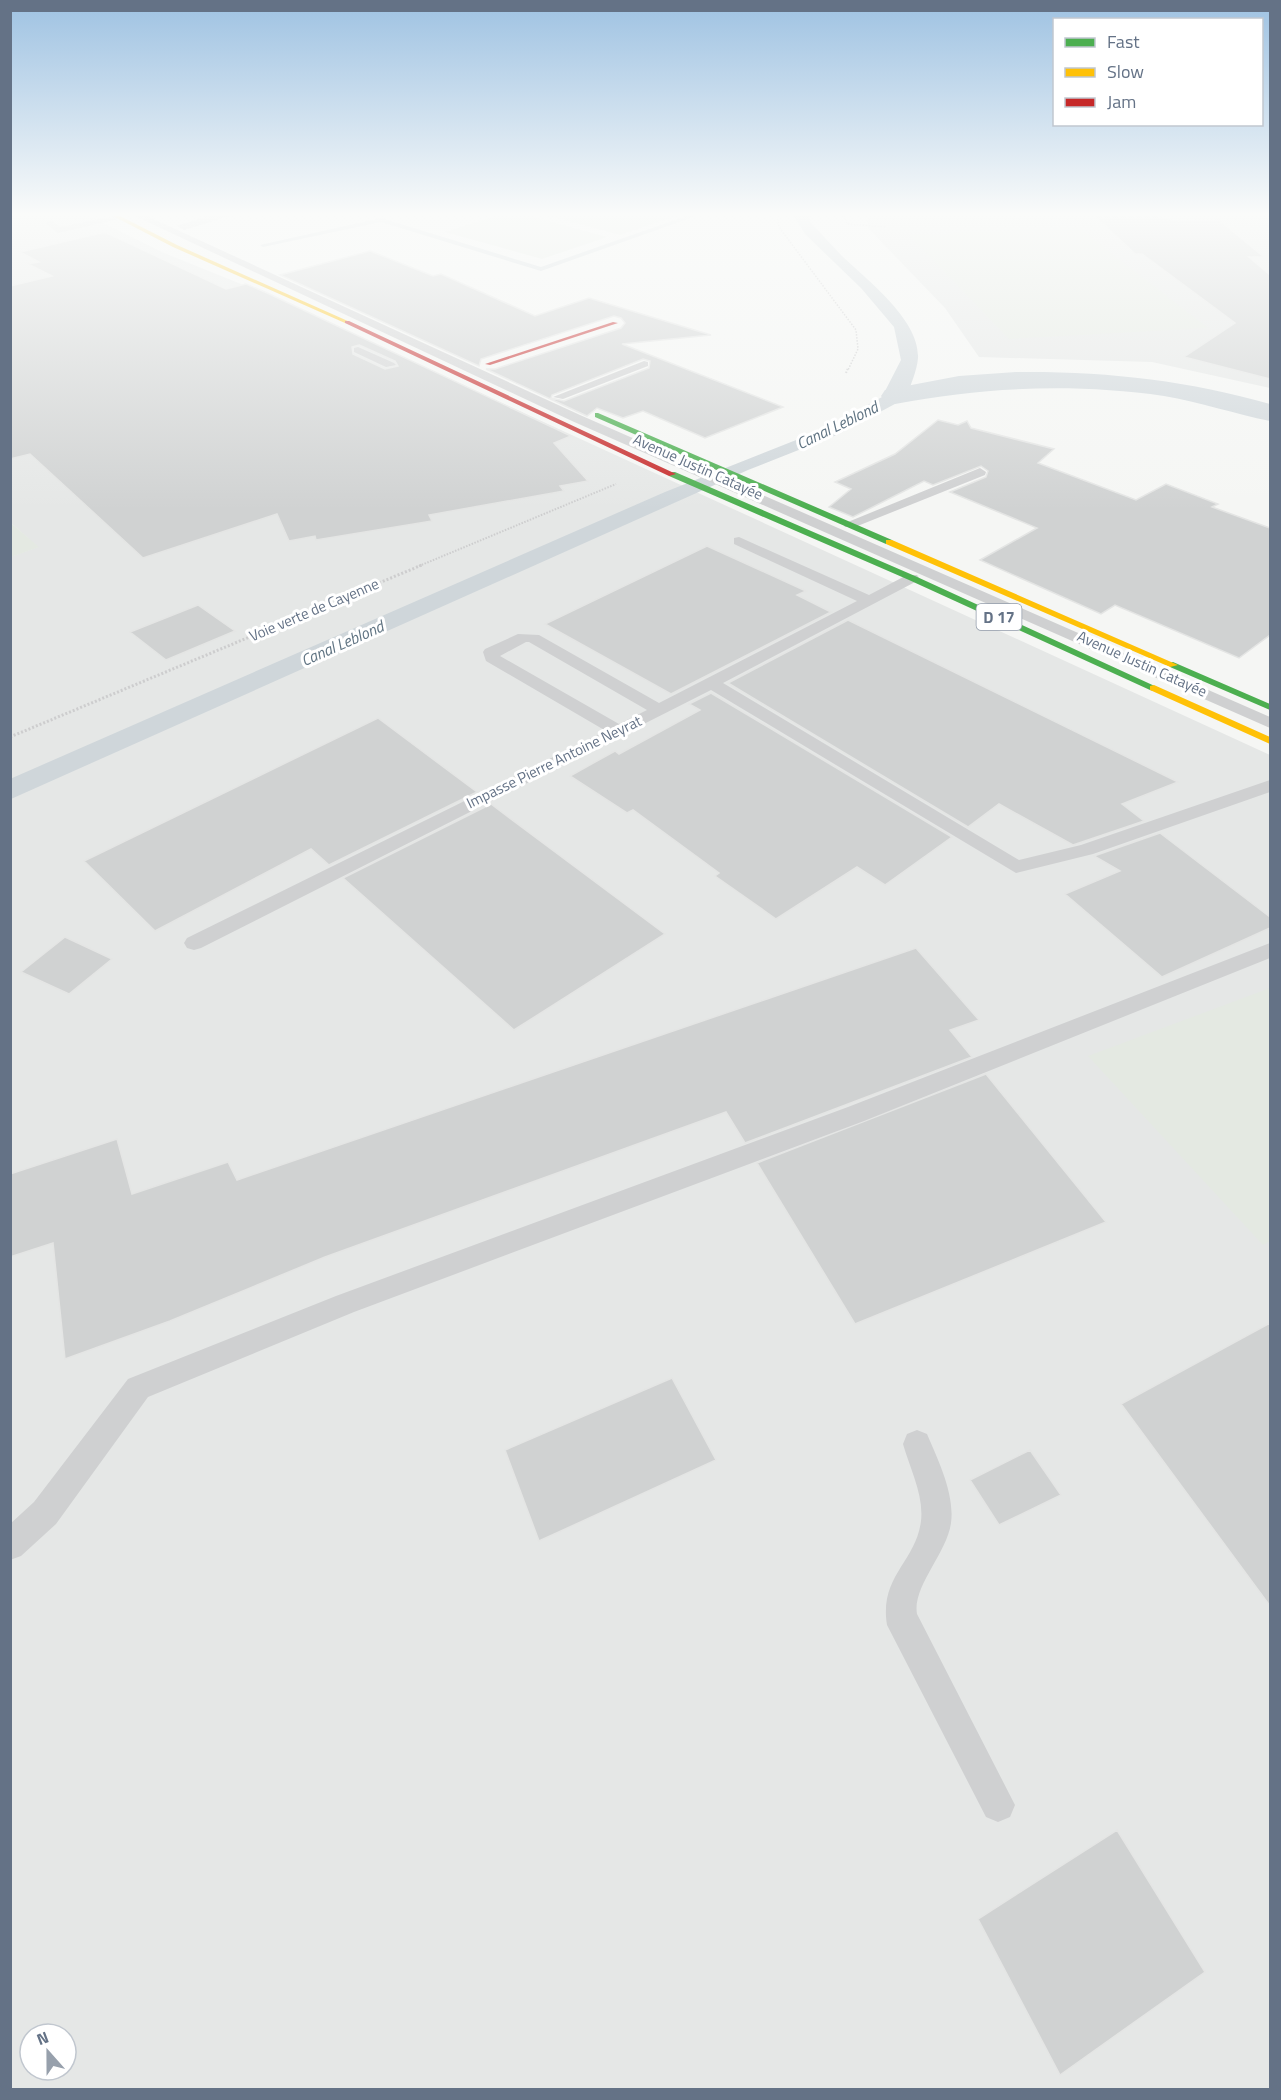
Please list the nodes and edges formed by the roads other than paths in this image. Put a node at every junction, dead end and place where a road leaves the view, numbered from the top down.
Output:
1 (329, 314) edge
2 (354, 314) edge
3 (378, 314) edge
4 (615, 323) dead end
5 (358, 350) dead end
6 (488, 364) junction
7 (644, 364) dead end
8 (390, 365) dead end
9 (559, 397) junction
10 (980, 472) dead end
11 (748, 488) junction
12 (850, 524) junction
13 (739, 541) dead end
14 (912, 578) junction
15 (866, 599) junction
16 (710, 682) junction
17 (1270, 707) edge
18 (659, 710) junction
19 (1270, 723) edge
20 (619, 731) junction
21 (1270, 741) edge
22 (1270, 786) edge
23 (194, 943) dead end
24 (1270, 950) edge
25 (917, 1443) dead end
26 (10, 1545) edge
27 (998, 1805) dead end

1 - 14 main road, Avenue Justin Catayée / D 17
2 - 11 lane
3 - 6 main road, Avenue Justin Catayée / D 17
4 - 6 main road
5 - 8 lane
6 - 9 main road, Avenue Justin Catayée / D 17
7 - 9 lane
9 - 11 main road, Avenue Justin Catayée / D 17
10 - 12 lane
11 - 12 main road, Avenue Justin Catayée / D 17
11 - 19 lane
12 - 17 main road, Avenue Justin Catayée / D 17
13 - 15 lane
14 - 15 lane, Impasse Pierre Antoine Neyrat
14 - 21 main road, Avenue Justin Catayée / D 17
15 - 16 lane, Impasse Pierre Antoine Neyrat
16 - 18 lane, Impasse Pierre Antoine Neyrat
16 - 22 lane
18 - 20 lane, Impasse Pierre Antoine Neyrat
18 - 20 lane
20 - 23 lane, Impasse Pierre Antoine Neyrat
24 - 26 lane
25 - 27 lane

